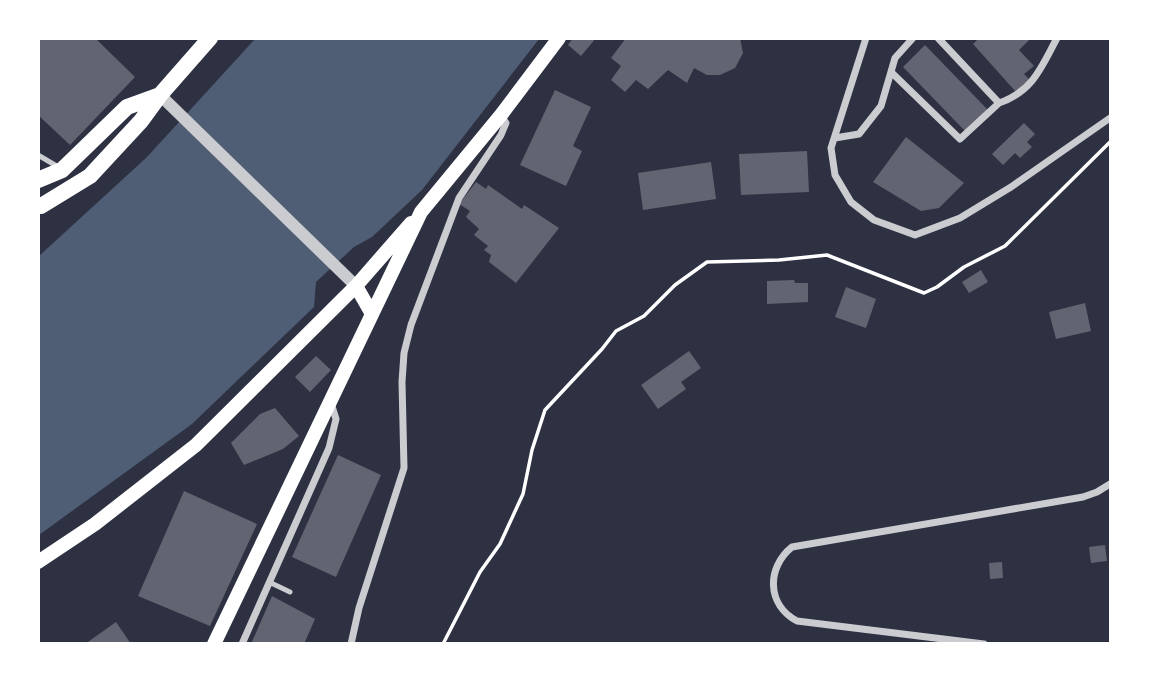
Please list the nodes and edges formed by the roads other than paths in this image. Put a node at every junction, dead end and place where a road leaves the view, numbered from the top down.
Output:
1 (210, 38) edge
2 (559, 38) edge
3 (866, 38) edge
4 (913, 38) edge
5 (938, 38) edge
6 (1057, 38) edge
7 (891, 72) junction
8 (160, 95) junction
9 (999, 103) junction
10 (501, 115) junction
11 (1111, 118) edge
12 (835, 138) junction
13 (38, 155) edge
14 (62, 170) junction
15 (38, 180) edge
16 (39, 207) edge
17 (421, 212) junction
18 (356, 286) junction
19 (372, 314) junction
20 (330, 399) junction
21 (1111, 484) edge
22 (38, 562) edge
23 (269, 582) junction
24 (290, 592) dead end
25 (214, 643) edge
26 (242, 643) edge
27 (351, 643) edge
28 (984, 643) edge

1 - 8 main road
2 - 10 main road
3 - 12 street
4 - 7 street
5 - 9 street
6 - 9 street
7 - 9 street
7 - 12 street
8 - 14 main road
8 - 16 main road
8 - 18 street
10 - 17 main road
10 - 27 street
11 - 12 street
13 - 14 lane
14 - 15 main road
17 - 18 main road
17 - 19 main road
18 - 19 main road
18 - 22 main road
19 - 20 main road
20 - 23 street
20 - 25 main road
21 - 28 street
23 - 24 lane
23 - 26 street

